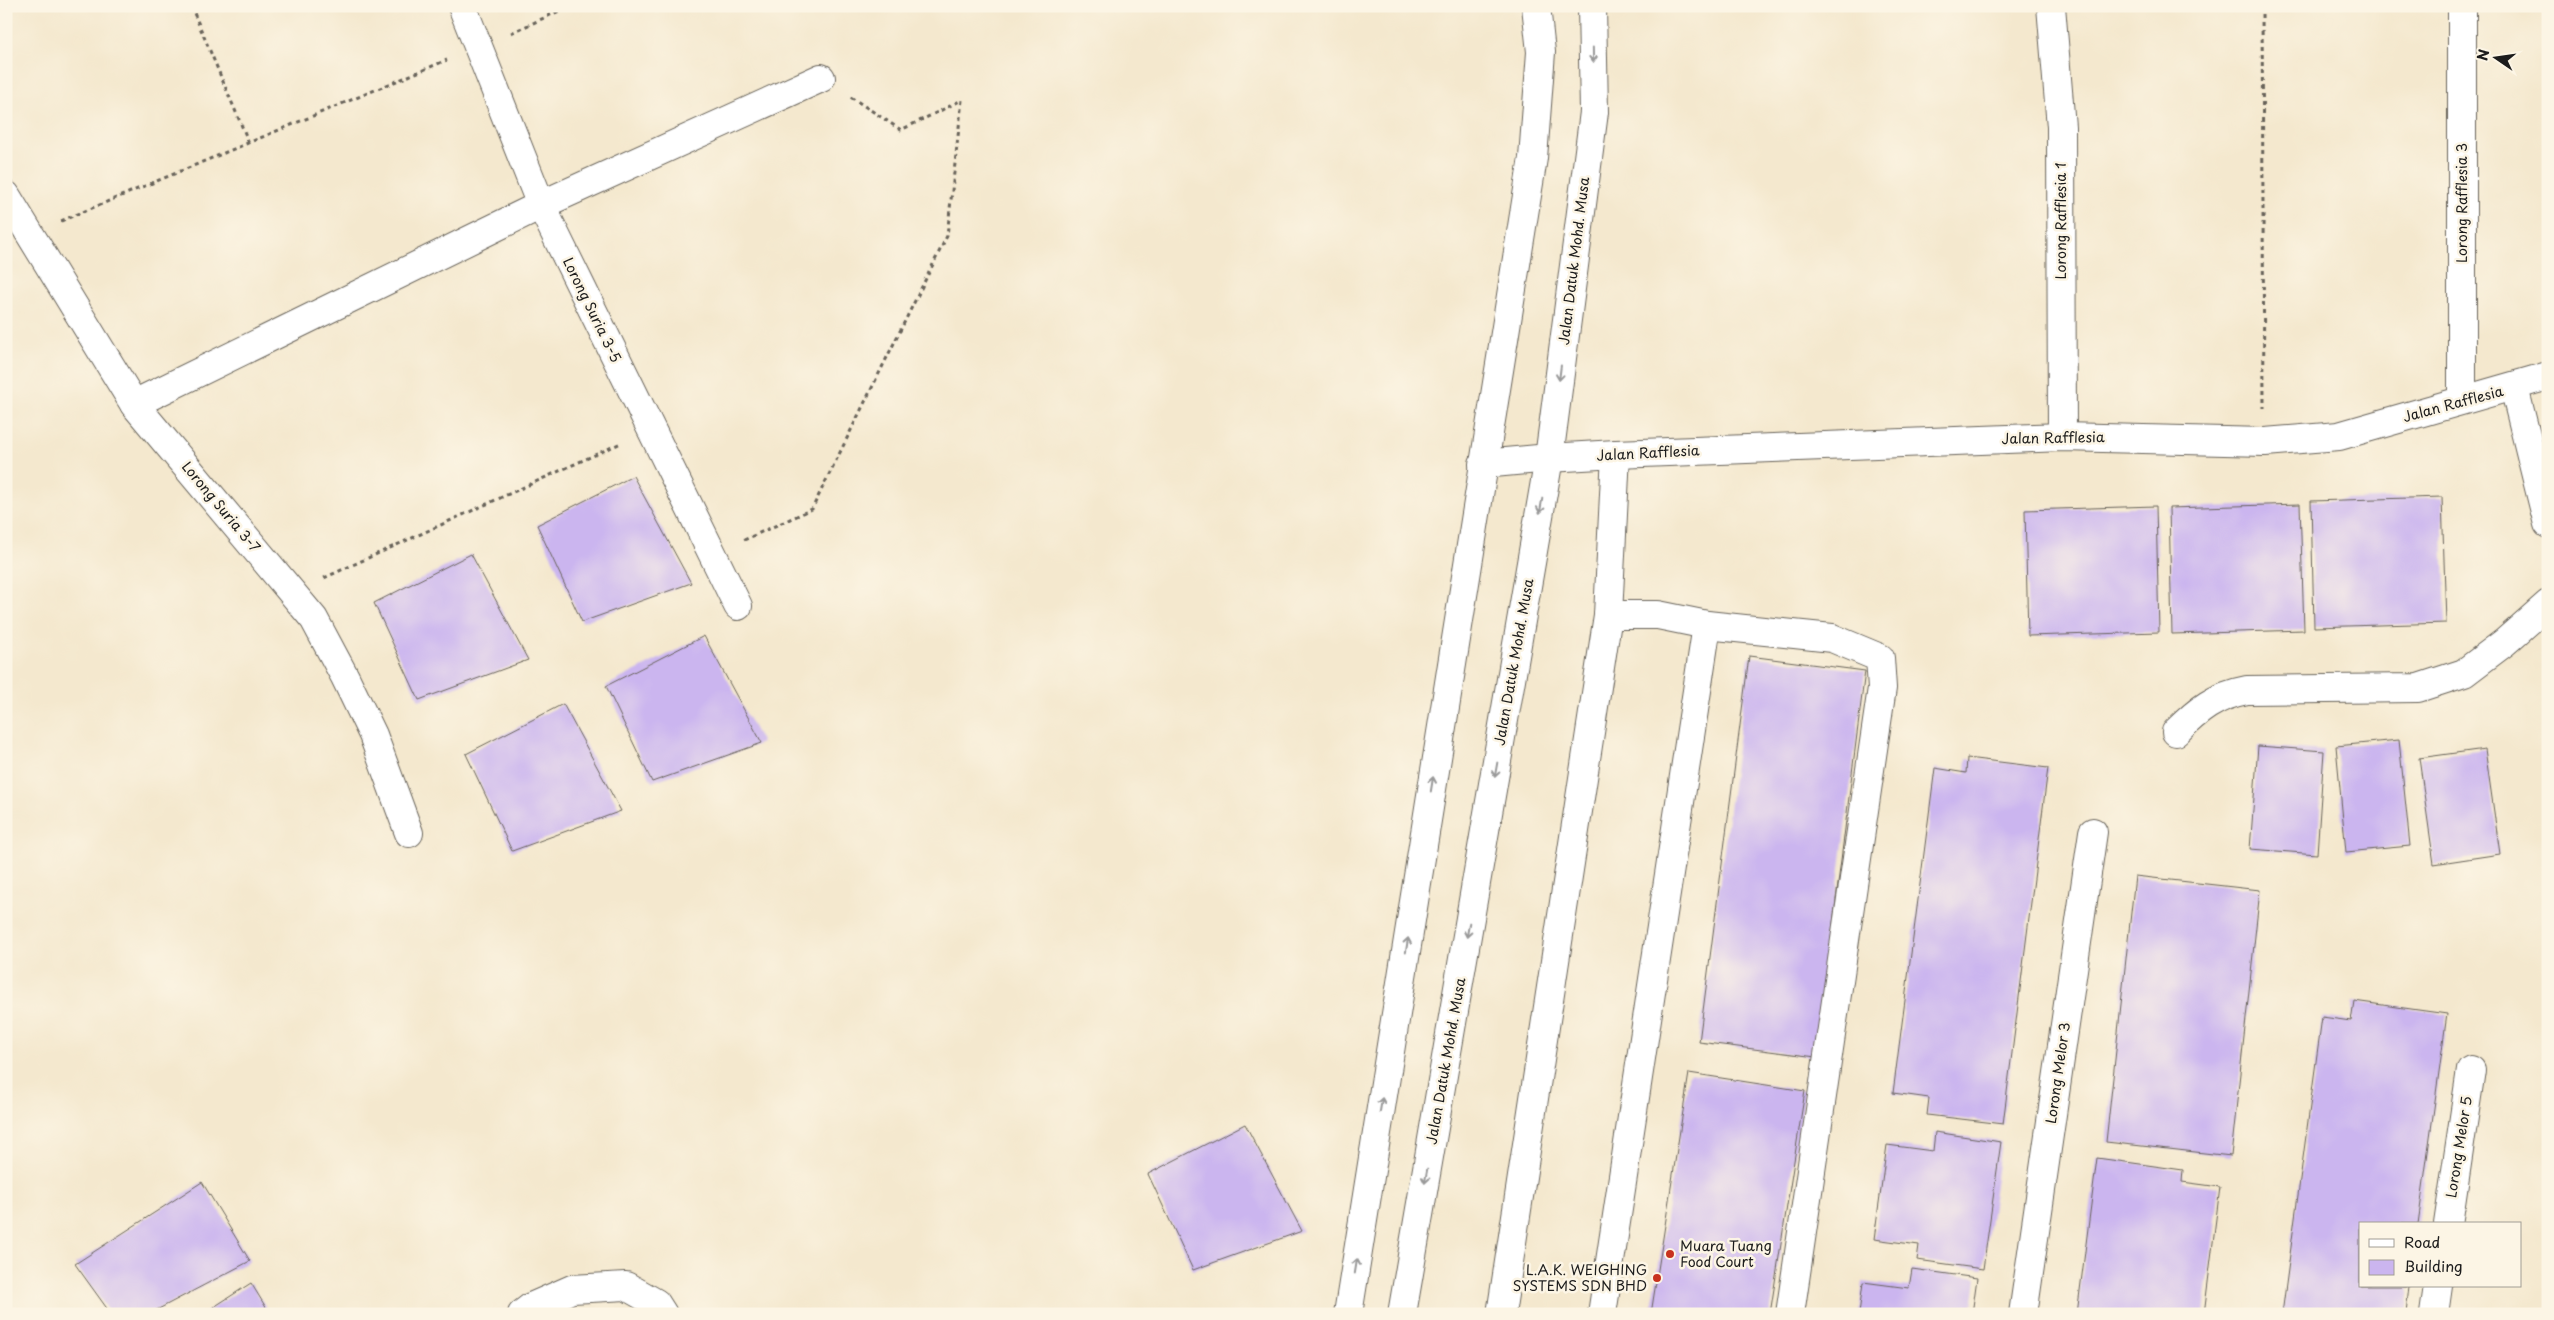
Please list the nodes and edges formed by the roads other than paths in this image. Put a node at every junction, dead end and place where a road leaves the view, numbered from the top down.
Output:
1 (462, 6) edge
2 (1536, 6) edge
3 (1592, 6) edge
4 (2051, 6) edge
5 (2462, 6) edge
6 (821, 78) road end
7 (6, 194) edge
8 (541, 205) junction
9 (2548, 376) edge
10 (2514, 387) junction
11 (2462, 400) junction
12 (134, 404) junction
13 (2062, 437) junction
14 (1616, 454) junction
15 (1549, 458) junction
16 (1483, 464) junction
17 (2548, 524) edge
18 (2548, 604) edge
19 (738, 606) dead end
20 (1608, 615) junction
21 (1707, 625) junction
22 (2176, 732) dead end
23 (2093, 832) dead end
24 (409, 833) dead end
25 (2471, 1070) dead end
26 (2448, 1222) edge
27 (2438, 1288) edge
28 (522, 1314) edge
29 (662, 1314) edge
30 (1348, 1314) edge
31 (1402, 1314) edge
32 (1501, 1314) edge
33 (1602, 1314) edge
34 (1790, 1314) edge
35 (2023, 1314) edge
36 (2434, 1314) edge

1 - 8 main road, Lorong Suria 3-5
2 - 16 main road
3 -> 15 main road, Jalan Datuk Mohd. Musa
4 - 13 main road, Lorong Rafflesia 1
5 - 11 main road, Lorong Rafflesia 3
6 - 8 main road
7 - 12 main road, Lorong Suria 3-7
8 - 12 main road
8 - 19 main road, Lorong Suria 3-5
9 - 10 main road, Jalan Rafflesia
10 - 11 main road, Jalan Rafflesia
10 - 17 main road
11 - 13 main road, Jalan Rafflesia
12 - 24 main road, Lorong Suria 3-7
13 - 14 main road, Jalan Rafflesia
14 - 15 main road, Jalan Rafflesia
14 - 20 main road
15 - 16 main road, Jalan Rafflesia
15 -> 31 main road, Jalan Datuk Mohd. Musa
30 -> 16 main road
18 - 22 main road
20 - 21 main road
20 - 32 main road
21 - 33 main road
21 - 34 main road
23 - 35 main road, Lorong Melor 3
25 - 26 main road, Lorong Melor 5
27 - 36 main road
28 - 29 main road

